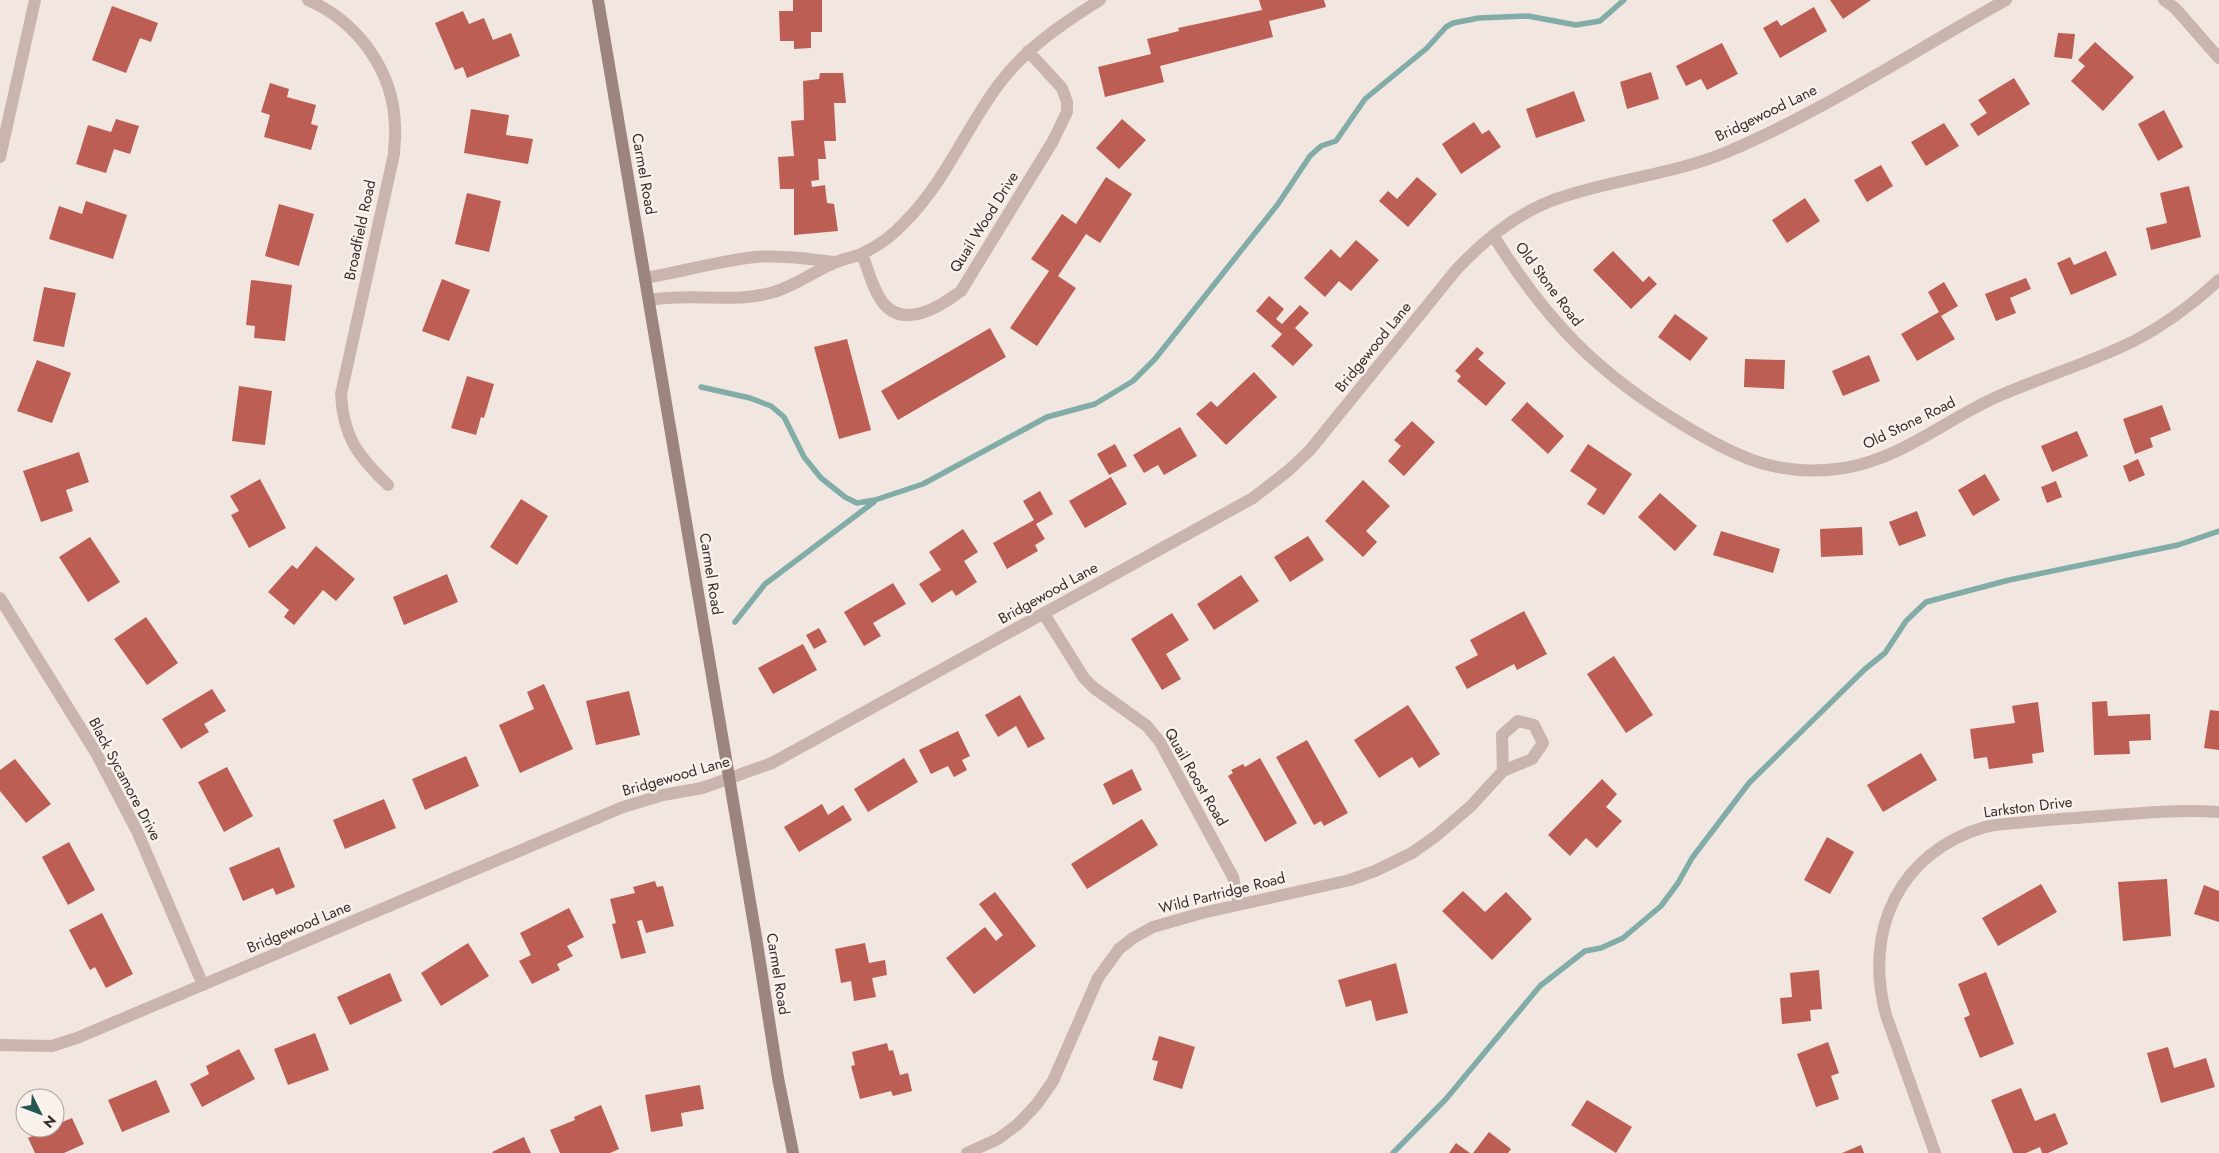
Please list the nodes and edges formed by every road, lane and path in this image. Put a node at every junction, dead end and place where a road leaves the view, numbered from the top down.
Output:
1 (35, 0) edge
2 (308, 0) edge
3 (598, 0) edge
4 (1100, 0) edge
5 (2006, 0) edge
6 (2164, 0) edge
7 (1028, 51) junction
8 (2219, 58) edge
9 (0, 157) edge
10 (1493, 235) junction
11 (862, 254) junction
12 (835, 262) junction
13 (645, 278) junction
14 (2219, 280) edge
15 (650, 300) junction
16 (388, 485) dead end
17 (0, 598) edge
18 (1044, 614) junction
19 (1503, 771) dead end
20 (729, 779) junction
21 (2219, 812) edge
22 (1239, 905) junction
23 (203, 985) junction
24 (0, 1045) edge
25 (793, 1153) edge
26 (968, 1153) edge
27 (1936, 1153) edge

1 - 9 street
2 - 16 street, Broadfield Road
3 - 13 main road, Carmel Road
4 - 7 street
5 - 10 street, Bridgewood Lane
6 - 8 street
7 - 11 street
7 - 11 street, Quail Wood Drive
10 - 14 street, Old Stone Road
10 - 18 street, Bridgewood Lane
11 - 12 street
12 - 13 street
12 - 15 street
13 - 15 main road, Carmel Road
15 - 20 main road, Carmel Road
17 - 23 street, Black Sycamore Drive
18 - 20 street, Bridgewood Lane
18 - 22 street, Quail Roost Road
19 - 22 street, Wild Partridge Road
20 - 23 street, Bridgewood Lane
20 - 25 main road, Carmel Road
21 - 27 street, Larkston Drive
22 - 26 street, Wild Partridge Road
23 - 24 street, Bridgewood Lane

